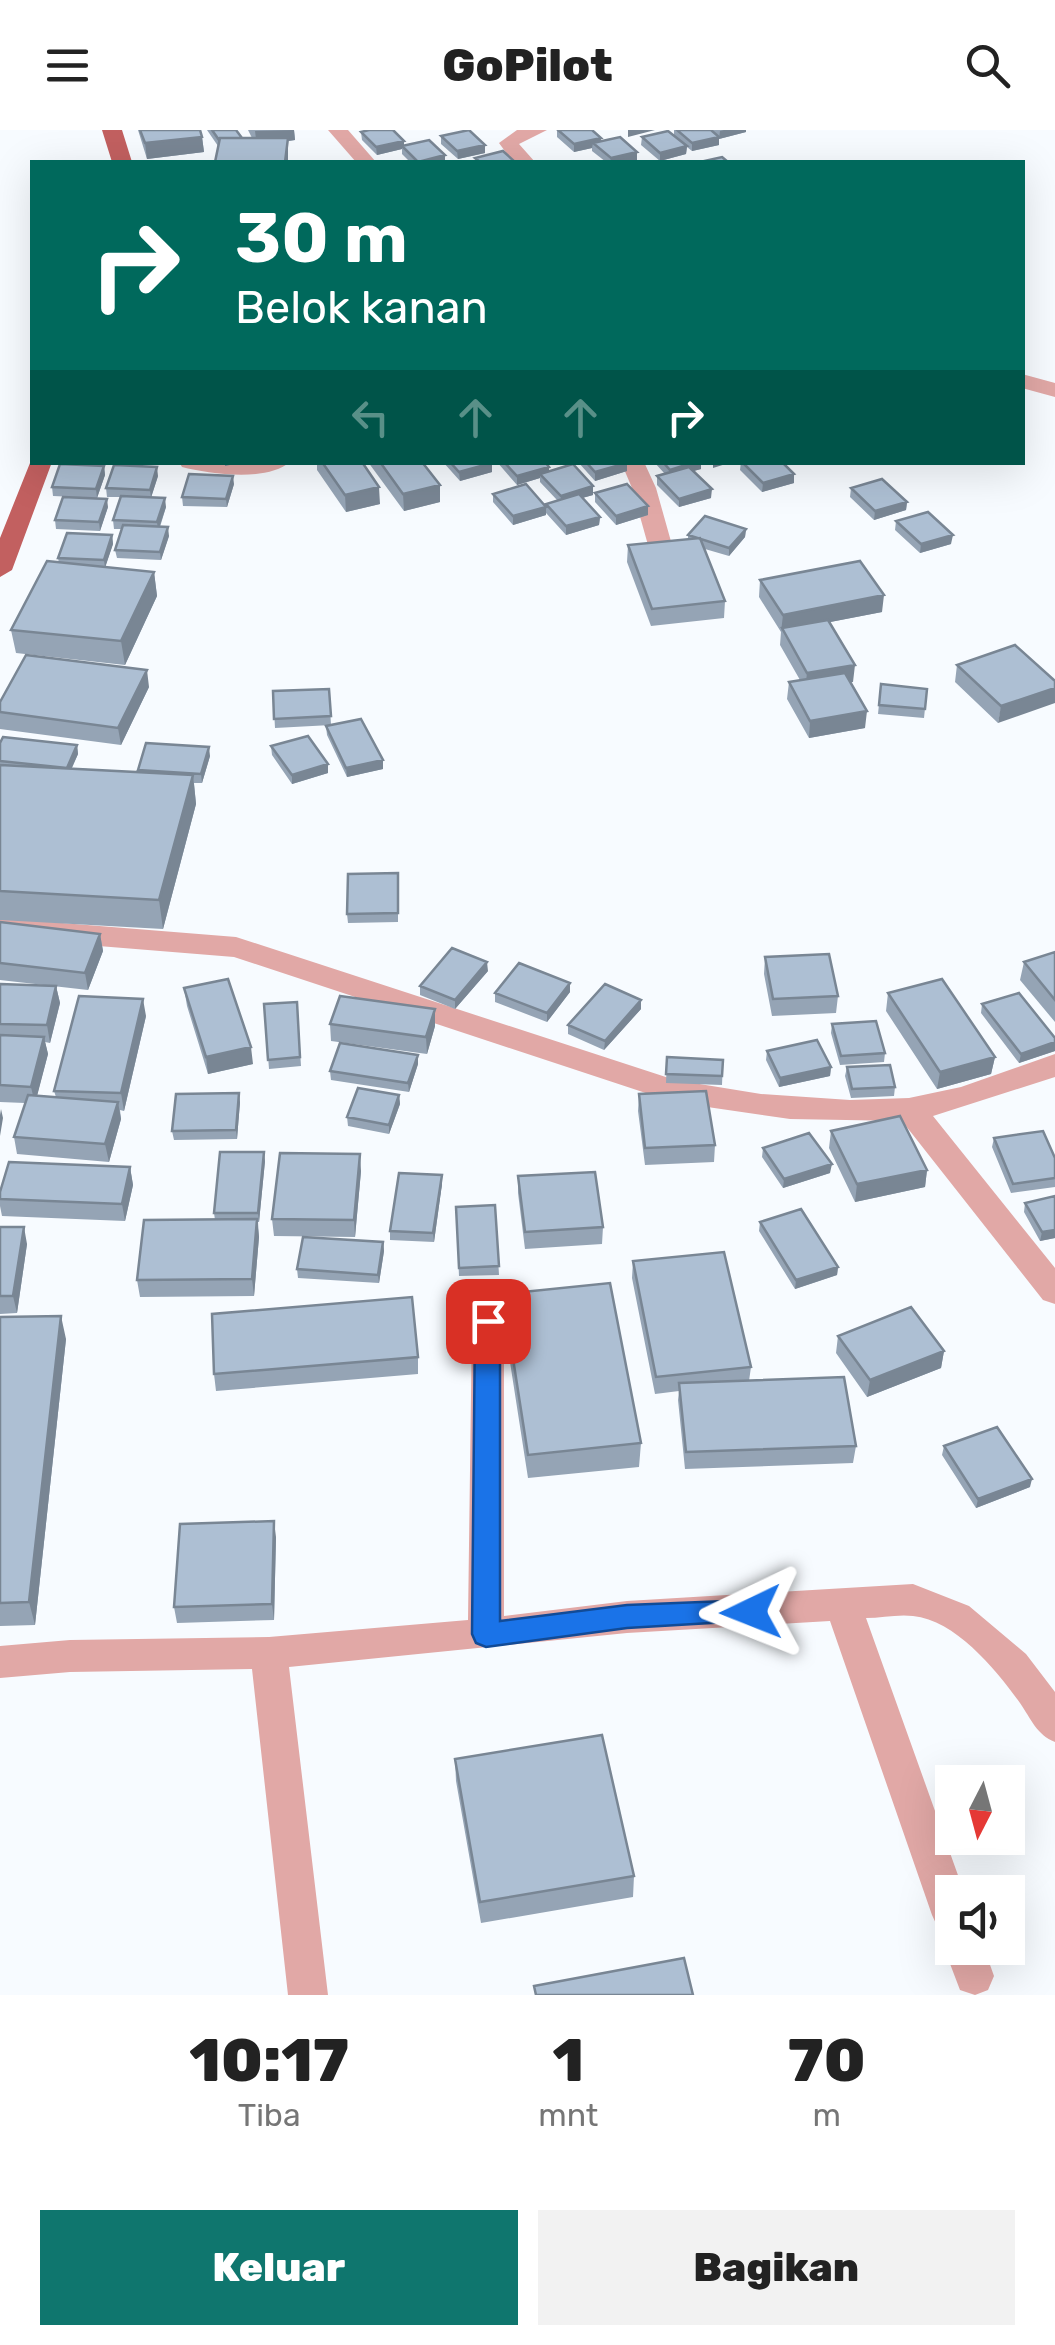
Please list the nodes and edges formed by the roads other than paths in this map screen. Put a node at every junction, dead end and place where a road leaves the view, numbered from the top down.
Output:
1 (112, 130) edge
2 (338, 130) edge
3 (538, 130) edge
4 (121, 160) edge
5 (364, 160) edge
6 (521, 160) edge
7 (1025, 383) edge
8 (1055, 390) edge
9 (39, 465) edge
10 (210, 465) edge
11 (254, 465) edge
12 (633, 465) edge
13 (660, 544) edge
14 (0, 570) edge
15 (0, 928) edge
16 (1055, 1065) edge
17 (910, 1109) junction
18 (1055, 1292) edge
19 (488, 1321) dead end
20 (843, 1605) junction
21 (486, 1634) junction
22 (269, 1652) junction
23 (0, 1662) edge
24 (1055, 1725) edge
25 (938, 1875) edge
26 (308, 1995) edge

1 - 4 main road
2 - 5 street
3 - 6 street
7 - 8 street
9 - 14 main road
10 - 11 street
12 - 13 street
15 - 17 street
16 - 17 street
17 - 18 street
19 - 21 street
20 - 21 street
20 - 24 street
20 - 25 street
21 - 22 street
22 - 23 street
22 - 26 street

